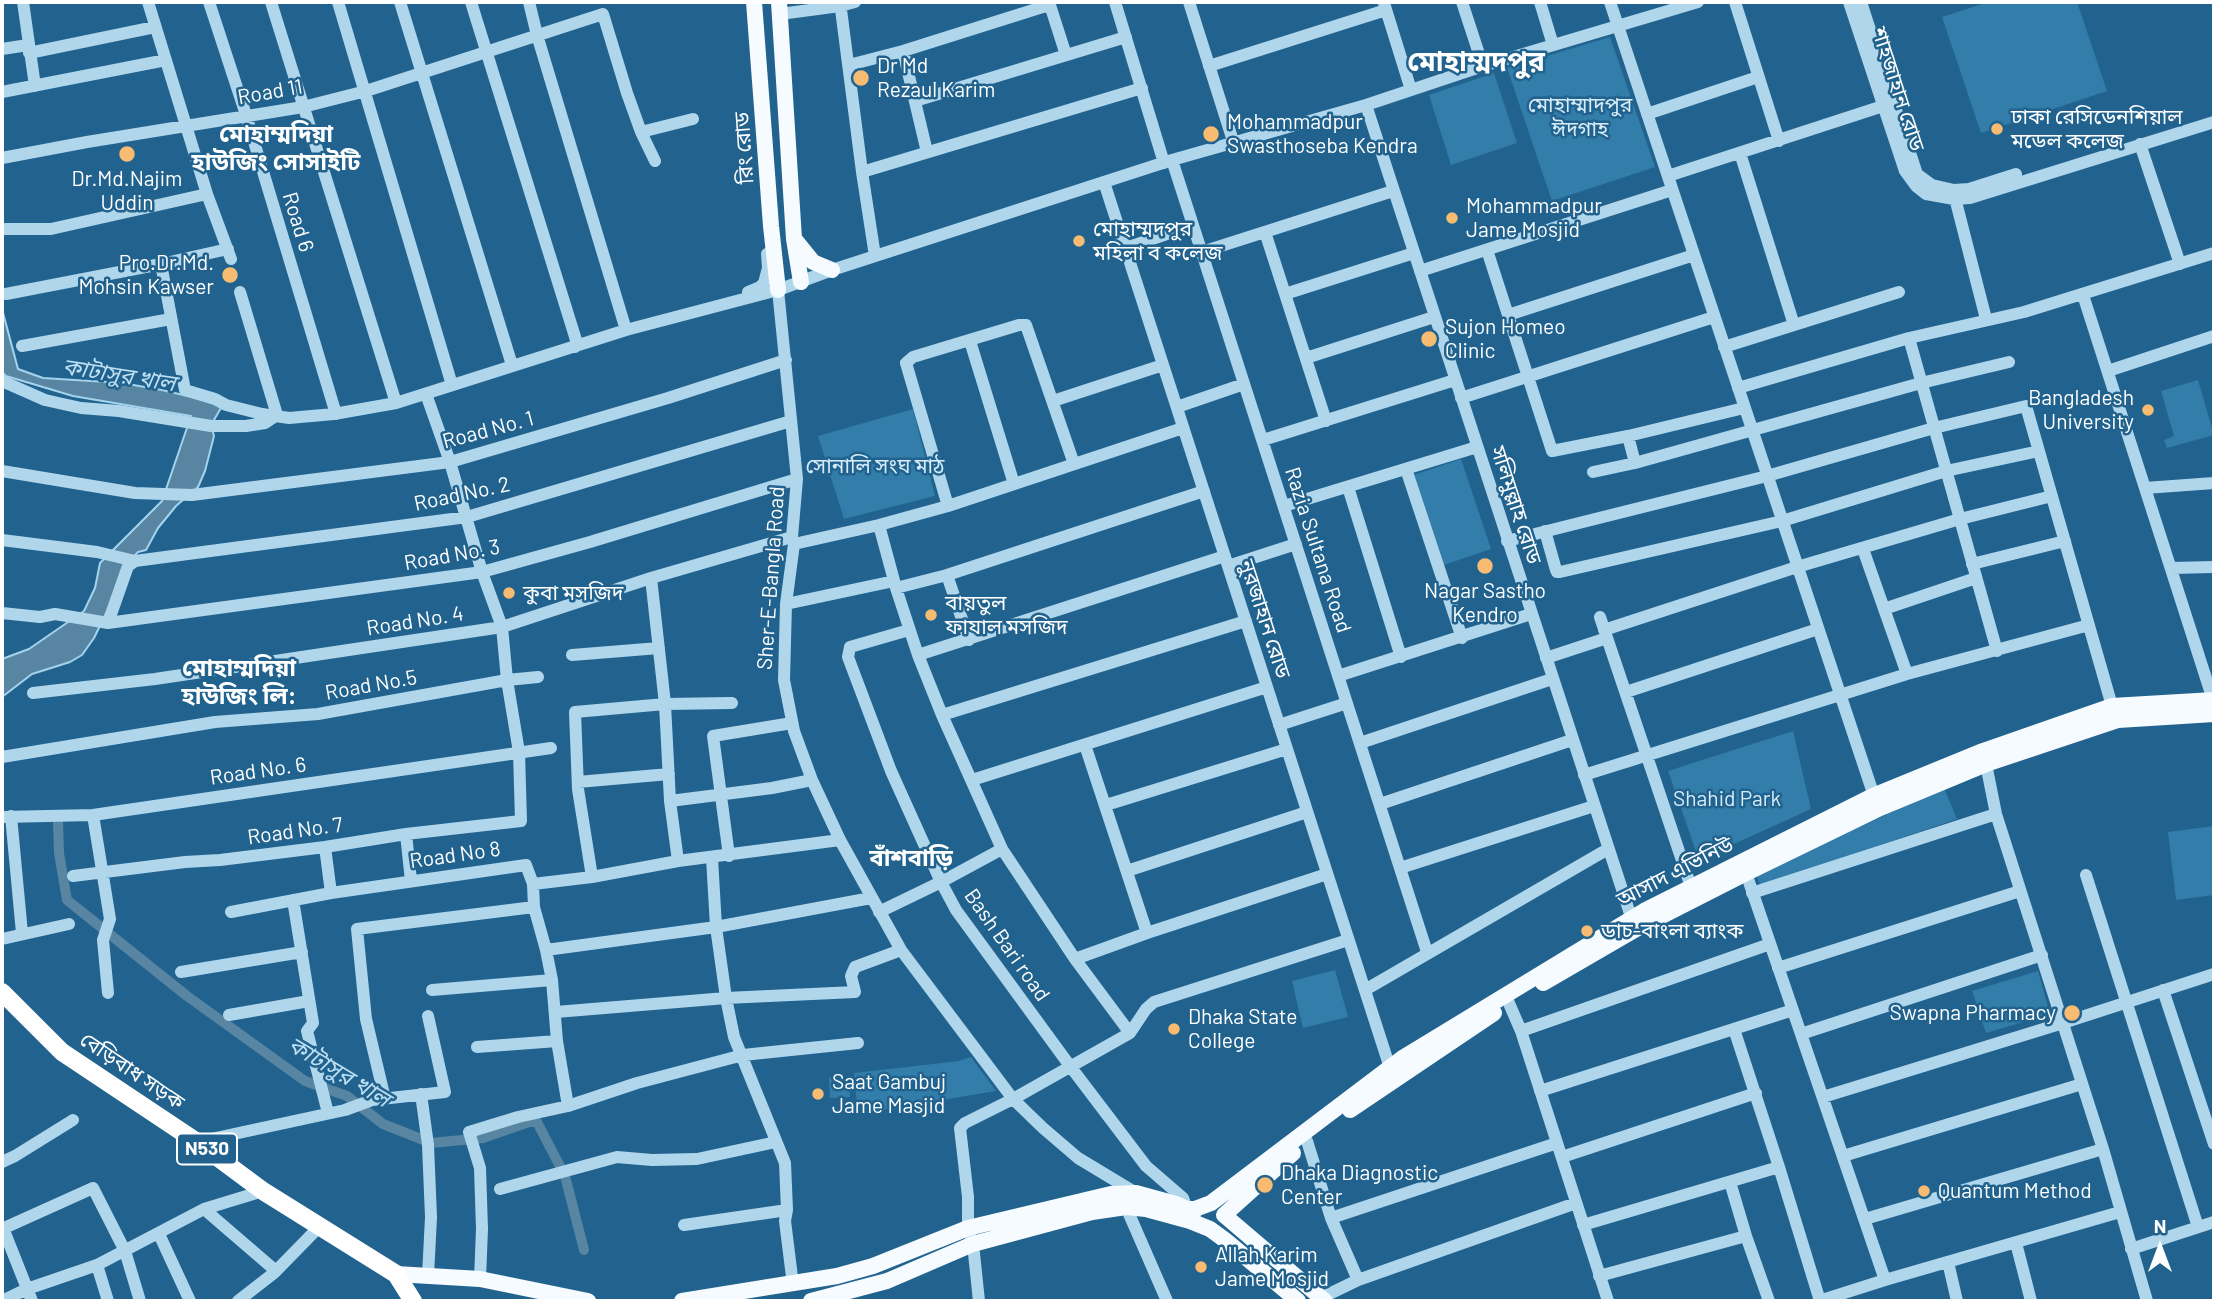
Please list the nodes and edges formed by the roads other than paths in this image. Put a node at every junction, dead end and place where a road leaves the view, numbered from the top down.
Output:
1 (23, 2) edge
2 (148, 2) edge
3 (209, 2) edge
4 (271, 2) edge
5 (338, 2) edge
6 (400, 2) edge
7 (471, 2) edge
8 (529, 2) edge
9 (754, 2) edge
10 (855, 2) edge
11 (1115, 2) edge
12 (1189, 2) edge
13 (1462, 2) edge
14 (1540, 2) edge
15 (1611, 2) edge
16 (1698, 2) edge
17 (1735, 2) edge
18 (1849, 2) edge
19 (1861, 2) edge
20 (1049, 3) edge
21 (840, 4) edge
22 (1385, 6) edge
23 (779, 8) edge
24 (1618, 26) junction
25 (155, 27) junction
26 (537, 35) junction
27 (1126, 37) junction
28 (1553, 46) junction
29 (2, 49) edge
30 (29, 49) junction
31 (486, 51) junction
32 (903, 51) junction
33 (1066, 55) junction
34 (166, 60) junction
35 (849, 65) junction
36 (1209, 66) junction
37 (1483, 66) junction
38 (422, 72) junction
39 (1758, 78) junction
40 (35, 86) junction
41 (1142, 88) junction
42 (1411, 90) junction
43 (366, 91) junction
44 (2, 92) edge
45 (915, 101) junction
46 (785, 103) junction
47 (762, 104) junction
48 (1366, 105) junction
49 (1883, 106) junction
50 (303, 107) junction
51 (1647, 114) junction
52 (2214, 114) edge
53 (246, 115) junction
54 (693, 118) dead end
55 (2214, 122) edge
56 (187, 125) junction
57 (641, 132) junction
58 (1233, 141) junction
59 (1779, 141) junction
60 (2140, 144) junction
61 (927, 152) junction
62 (1740, 153) junction
63 (2, 158) edge
64 (655, 161) dead end
65 (1168, 161) junction
66 (862, 172) junction
67 (1668, 176) junction
68 (1104, 182) junction
69 (1672, 190) junction
70 (1394, 191) junction
71 (207, 194) junction
72 (1954, 195) junction
73 (1193, 225) junction
74 (2, 229) edge
75 (1265, 232) junction
76 (772, 235) junction
77 (794, 239) junction
78 (1126, 248) junction
79 (1487, 250) junction
80 (1202, 252) junction
81 (1414, 253) junction
82 (2214, 253) edge
83 (1694, 255) junction
84 (875, 256) junction
85 (160, 264) junction
86 (2180, 264) junction
87 (832, 270) junction
88 (1420, 271) junction
89 (800, 282) junction
90 (778, 290) junction
91 (240, 292) dead end
92 (1899, 292) dead end
93 (6, 294) dead end
94 (1285, 294) junction
95 (2083, 295) junction
96 (713, 308) junction
97 (1508, 314) junction
98 (1434, 317) junction
99 (1714, 317) junction
100 (171, 319) junction
101 (1986, 319) junction
102 (1794, 326) junction
103 (626, 330) junction
104 (2214, 336) edge
105 (1909, 338) junction
106 (970, 341) junction
107 (22, 346) dead end
108 (575, 347) junction
109 (1724, 347) junction
110 (1306, 358) junction
111 (786, 360) junction
112 (2009, 362) dead end
113 (512, 365) junction
114 (1163, 365) junction
115 (2108, 371) junction
116 (1528, 377) junction
117 (1455, 380) junction
118 (2, 381) edge
119 (1921, 383) junction
120 (1244, 384) junction
121 (452, 385) junction
122 (1738, 388) junction
123 (426, 394) junction
124 (1461, 398) junction
125 (1053, 401) junction
126 (396, 402) junction
127 (226, 405) junction
128 (1177, 407) junction
129 (1744, 408) junction
130 (336, 414) junction
131 (277, 415) junction
132 (791, 421) junction
133 (1326, 421) junction
134 (225, 426) junction
135 (1183, 428) junction
136 (1934, 428) junction
137 (1752, 431) junction
138 (1628, 436) junction
139 (1262, 440) junction
140 (1477, 447) junction
141 (2039, 451) junction
142 (450, 462) junction
143 (1635, 463) junction
144 (1074, 464) junction
145 (1406, 468) junction
146 (2, 471) edge
147 (1946, 471) junction
148 (1593, 472) dead end
149 (1767, 476) junction
150 (797, 479) junction
151 (2214, 483) edge
152 (1014, 484) junction
153 (1348, 487) junction
154 (2145, 488) junction
155 (1204, 491) junction
156 (2052, 496) junction
157 (948, 506) junction
158 (1284, 506) junction
159 (467, 517) junction
160 (1960, 519) junction
161 (1782, 521) junction
162 (879, 525) junction
163 (1545, 531) junction
164 (2, 540) edge
165 (793, 540) junction
166 (1507, 541) junction
167 (2065, 541) junction
168 (1296, 544) junction
169 (1863, 549) junction
170 (134, 561) junction
171 (1226, 561) junction
172 (1972, 564) junction
173 (2214, 567) edge
174 (1797, 568) junction
175 (2171, 568) junction
176 (482, 572) junction
177 (947, 575) junction
178 (651, 578) junction
179 (1976, 578) junction
180 (895, 584) junction
181 (786, 604) junction
182 (1884, 609) junction
183 (2, 613) edge
184 (1531, 614) junction
185 (1246, 621) junction
186 (106, 623) junction
187 (2089, 625) junction
188 (502, 627) junction
189 (1604, 628) junction
190 (1818, 629) junction
191 (909, 630) junction
192 (1462, 638) junction
193 (969, 640) junction
194 (659, 648) junction
195 (1997, 651) junction
196 (572, 655) dead end
197 (918, 655) junction
198 (1401, 657) junction
199 (1546, 658) junction
200 (1907, 674) junction
201 (1338, 676) junction
202 (538, 677) dead end
203 (1552, 679) junction
204 (507, 680) junction
205 (1267, 687) junction
206 (1626, 692) junction
207 (33, 693) dead end
208 (1839, 694) junction
209 (732, 703) dead end
210 (1347, 703) junction
211 (665, 704) junction
212 (2214, 705) edge
213 (2112, 706) junction
214 (942, 715) junction
215 (792, 723) junction
216 (1279, 725) junction
217 (1572, 740) junction
218 (1360, 743) junction
219 (1085, 745) junction
220 (551, 748) dead end
221 (1287, 749) junction
222 (519, 752) junction
223 (1645, 754) junction
224 (2, 757) edge
225 (1986, 764) junction
226 (669, 774) junction
227 (1584, 775) junction
228 (812, 780) junction
229 (972, 780) junction
230 (578, 782) junction
231 (721, 793) junction
232 (670, 800) junction
233 (1876, 803) junction
234 (1380, 804) junction
235 (1106, 805) junction
236 (1594, 806) junction
237 (1307, 812) junction
238 (1996, 814) junction
239 (93, 815) junction
240 (6, 817) edge
241 (406, 834) junction
242 (840, 840) junction
243 (325, 847) junction
244 (1002, 849) junction
245 (1608, 849) junction
246 (729, 856) junction
247 (712, 858) junction
248 (678, 861) junction
249 (1400, 868) junction
250 (103, 871) junction
251 (1127, 871) junction
252 (1746, 873) junction
253 (1327, 874) junction
254 (2086, 875) dead end
255 (74, 876) dead end
256 (592, 877) junction
257 (411, 881) junction
258 (941, 882) junction
259 (533, 884) junction
260 (1690, 887) junction
261 (2020, 891) junction
262 (1752, 892) junction
263 (331, 893) junction
264 (871, 898) junction
265 (293, 900) junction
266 (534, 907) junction
267 (231, 912) dead end
268 (880, 912) junction
269 (1633, 923) junction
270 (69, 924) dead end
271 (716, 927) junction
272 (22, 933) junction
273 (1147, 933) junction
274 (2, 939) edge
275 (1349, 940) junction
276 (1770, 944) junction
277 (546, 950) junction
278 (901, 950) junction
279 (302, 952) junction
280 (1427, 952) junction
281 (2042, 955) junction
282 (1075, 959) junction
283 (1778, 968) junction
284 (181, 972) dead end
285 (2214, 974) edge
286 (552, 980) junction
287 (432, 990) dead end
288 (1365, 990) junction
289 (2163, 990) junction
290 (2, 992) edge
291 (108, 993) dead end
292 (726, 998) junction
293 (1507, 998) junction
294 (309, 1001) junction
295 (2126, 1002) junction
296 (1793, 1010) junction
297 (556, 1012) junction
298 (229, 1015) dead end
299 (428, 1016) dead end
300 (2063, 1024) junction
301 (1734, 1029) junction
302 (1521, 1031) junction
303 (1130, 1033) junction
304 (1801, 1034) junction
305 (557, 1041) junction
306 (858, 1043) dead end
307 (477, 1047) dead end
308 (743, 1055) junction
309 (1070, 1066) junction
310 (1392, 1073) junction
311 (2082, 1084) junction
312 (1540, 1091) junction
313 (1756, 1093) junction
314 (421, 1094) junction
315 (1823, 1097) junction
316 (378, 1099) junction
317 (1013, 1099) junction
318 (568, 1106) junction
319 (328, 1112) junction
320 (73, 1120) dead end
321 (2212, 1130) edge
322 (1307, 1141) junction
323 (197, 1142) junction
324 (776, 1142) junction
325 (1557, 1143) junction
326 (2214, 1144) edge
327 (2103, 1149) junction
328 (1843, 1156) junction
329 (1562, 1157) junction
330 (2, 1162) edge
331 (1779, 1167) junction
332 (1730, 1182) junction
333 (500, 1189) dead end
334 (263, 1191) junction
335 (1131, 1200) junction
336 (1211, 1203) junction
337 (1576, 1203) junction
338 (204, 1209) junction
339 (787, 1210) junction
340 (2120, 1212) junction
341 (1191, 1213) junction
342 (1226, 1213) junction
343 (1331, 1218) junction
344 (1864, 1219) junction
345 (2214, 1222) edge
346 (684, 1225) dead end
347 (1583, 1225) junction
348 (319, 1227) junction
349 (2198, 1227) junction
350 (3, 1228) edge
351 (968, 1228) junction
352 (1210, 1229) junction
353 (159, 1234) junction
354 (1746, 1236) junction
355 (2016, 1243) junction
356 (973, 1244) junction
357 (2131, 1249) junction
358 (125, 1251) junction
359 (1948, 1262) junction
360 (97, 1265) junction
361 (276, 1271) junction
362 (396, 1274) junction
363 (428, 1276) junction
364 (1600, 1276) junction
365 (480, 1279) junction
366 (1358, 1280) junction
367 (1885, 1280) junction
368 (793, 1285) junction
369 (776, 1294) edge
370 (29, 1295) edge
371 (1323, 1300) edge
372 (2, 1301) edge
373 (108, 1301) edge
374 (140, 1301) edge
375 (190, 1301) edge
376 (238, 1301) edge
377 (413, 1301) edge
378 (588, 1301) edge
379 (682, 1301) edge
380 (811, 1301) edge
381 (979, 1301) edge
382 (1167, 1301) edge
383 (1298, 1301) edge
384 (1608, 1301) edge
385 (1769, 1301) edge
386 (1819, 1301) edge
387 (1957, 1301) edge
388 (2031, 1301) edge
389 (2147, 1301) edge

1 - 30 street
2 - 25 street
3 - 53 street, Road 6
4 - 50 street
5 - 43 street
6 - 38 street
7 - 31 street
8 - 26 street
9 - 47 main road, রিং রোড
10 - 21 street
11 - 27 street, Razia Sultana Road
12 - 36 street
13 - 37 street
14 - 28 street
15 - 24 street
16 - 24 street
17 - 39 street
18 - 49 street, শাহজাহান রোড
19 - 72 street, শাহজাহান রোড
20 - 32 street
20 - 33 street
21 - 23 street
21 - 35 street
22 - 36 street
22 - 42 street
23 - 46 main road, রিং রোড
24 - 28 street
24 - 51 street
25 - 30 street
25 - 34 street
26 - 31 street, Road 11
26 - 57 street, Road 11
26 - 103 street
27 - 33 street
27 - 41 street, Razia Sultana Road
28 - 37 street
29 - 30 street
30 - 40 street
31 - 38 street, Road 11
31 - 108 street
32 - 35 street
32 - 45 street
33 - 45 street
34 - 40 street
34 - 56 street
35 - 66 street
36 - 58 street
37 - 42 street
38 - 43 street, Road 11
38 - 113 street
39 - 51 street
39 - 59 street
40 - 44 street
41 - 61 street
41 - 65 street, Razia Sultana Road
42 - 48 street
43 - 50 street, Road 11
43 - 121 street
45 - 61 street
46 - 47 main road
46 - 77 main road, রিং রোড
47 - 76 main road, রিং রোড
48 - 58 street
48 - 70 street, সলিমুল্লাহ রোড
49 - 59 street
49 - 72 street, শাহজাহান রোড
50 - 53 street, Road 11
50 - 126 street
51 - 67 street
52 - 72 street
53 - 56 street, Road 11
53 - 130 street, Road 6
54 - 57 street
55 - 60 street
56 - 63 street, Road 11
56 - 71 street
57 - 64 street
58 - 65 street
59 - 62 street
60 - 72 street
60 - 86 street
61 - 66 street
62 - 67 street
62 - 102 street
65 - 68 street
65 - 73 street, Razia Sultana Road
66 - 84 street
67 - 69 street
68 - 78 street, নুরজাহান রোড
68 - 84 street
69 - 79 street
69 - 83 street
70 - 75 street
70 - 81 street, সলিমুল্লাহ রোড
71 - 74 street
71 - 85 street
72 - 101 street
73 - 78 street
73 - 80 street, Razia Sultana Road
75 - 80 street
75 - 94 street
76 - 90 main road, রিং রোড
76 - 96 street
77 - 87 main road
77 - 89 main road, রিং রোড
78 - 114 street, নুরজাহান রোড
79 - 88 street
79 - 97 street
80 - 120 street, Razia Sultana Road
81 - 88 street, সলিমুল্লাহ রোড
81 - 94 street
82 - 86 street
83 - 97 street
83 - 99 street
84 - 87 street
85 - 93 street
85 - 100 street
86 - 95 street
87 - 89 street
88 - 98 street, সলিমুল্লাহ রোড
89 - 90 street
90 - 96 street
90 - 111 street, Sher-E-Bangla Road
91 - 131 street
92 - 102 street
94 - 110 street
95 - 101 street
95 - 115 street
96 - 103 street
97 - 116 street
98 - 110 street
98 - 117 street, সলিমুল্লাহ রোড
99 - 109 street
99 - 116 street
100 - 107 street
100 - 127 street
101 - 105 street
102 - 109 street
103 - 108 street
104 - 115 street
105 - 119 street
105 - 122 street
106 - 125 street
106 - 152 street
106 - 157 street
108 - 113 street
109 - 122 street
110 - 133 street
111 - 132 street, Sher-E-Bangla Road
111 - 142 street, Road No. 1
112 - 119 street
113 - 121 street
114 - 125 street
114 - 128 street, নুরজাহান রোড
115 - 154 street
116 - 124 street
116 - 138 street
117 - 124 street, সলিমুল্লাহ রোড
117 - 133 street
118 - 134 street
119 - 136 street
119 - 137 street
120 - 128 street
120 - 139 street, Razia Sultana Road
121 - 123 street
122 - 129 street
123 - 126 street
123 - 142 street
124 - 140 street, সলিমুল্লাহ রোড
125 - 144 street
126 - 130 street
127 - 131 street
127 - 134 street
128 - 135 street, নুরজাহান রোড
129 - 137 street
129 - 138 street
130 - 131 street
131 - 134 street
132 - 150 street, Sher-E-Bangla Road
132 - 159 street, Road No. 2
133 - 139 street
135 - 144 street, Road No. 4
135 - 155 street, নুরজাহান রোড
136 - 141 street
136 - 147 street
136 - 149 street
137 - 143 street
137 - 149 street
138 - 143 street
139 - 158 street, Razia Sultana Road
140 - 145 street
140 - 166 street, সলিমুল্লাহ রোড
141 - 147 street
141 - 156 street
142 - 146 street, Road No. 1
142 - 159 street
143 - 148 street
144 - 152 street, Road No. 4
145 - 153 street
145 - 192 street
147 - 160 street
147 - 161 street
149 - 161 street
149 - 163 street
150 - 165 street, Sher-E-Bangla Road
150 - 176 street, Road No. 3
151 - 154 street
152 - 157 street, Road No. 4
153 - 158 street
153 - 198 street
154 - 175 street
155 - 171 street, নুরজাহান রোড
155 - 177 street
156 - 160 street
156 - 167 street
157 - 162 street, Road No. 4
158 - 168 street, Razia Sultana Road
159 - 170 street, Road No. 2
159 - 176 street
160 - 169 street
160 - 172 street
161 - 163 street
161 - 174 street
162 - 165 street, Road No. 4
162 - 180 street
163 - 166 street
164 - 170 street
165 - 178 street, Road No. 4
165 - 181 street, Sher-E-Bangla Road
166 - 184 street, সলিমুল্লাহ রোড
167 - 172 street
167 - 187 street
168 - 171 street
168 - 201 street, Razia Sultana Road
169 - 174 street
169 - 182 street
170 - 186 street
171 - 185 street, নুরজাহান রোড
171 - 193 street
172 - 179 street
173 - 175 street
174 - 189 street
174 - 190 street
175 - 212 street
176 - 186 street, Road No. 3
176 - 188 street
177 - 180 street
177 - 193 street
178 - 188 street, Road No. 4
178 - 194 street
179 - 182 street
179 - 195 street
180 - 181 street
180 - 191 street
181 - 215 street, Sher-E-Bangla Road
182 - 200 street
183 - 186 street, Road No. 3
184 - 192 street
184 - 199 street, সলিমুল্লাহ রোড
185 - 205 street, নুরজাহান রোড
185 - 214 street
187 - 195 street
187 - 213 street
188 - 204 street
188 - 207 street, Road No. 4
189 - 199 street
189 - 206 street
190 - 206 street
190 - 208 street
191 - 197 street
191 - 258 street, Bash Bari road
192 - 198 street
193 - 197 street
194 - 196 street
194 - 211 street
195 - 200 street
197 - 214 street
198 - 201 street
199 - 203 street, সলিমুল্লাহ রোড
200 - 208 street
201 - 210 street, Razia Sultana Road
202 - 204 street, Road No.5
203 - 217 street, সলিমুল্লাহ রোড
203 - 218 street
204 - 222 street
204 - 224 street, Road No.5
205 - 216 street, নুরজাহান রোড
205 - 219 street
206 - 223 street
208 - 223 street
208 - 233 street
209 - 211 street
210 - 216 street
210 - 218 street, Razia Sultana Road
211 - 226 street
211 - 230 street
212 - 213 main road, আসাদ এভিনিউ
212 - 225 main road, আসাদ এভিনিউ
213 - 233 main road, আসাদ এভিনিউ
214 - 229 street
215 - 228 street, Sher-E-Bangla Road
215 - 231 street
216 - 221 street, নুরজাহান রোড
217 - 227 street, সলিমুল্লাহ রোড
217 - 234 street
218 - 234 street, Razia Sultana Road
219 - 229 street
219 - 235 street
220 - 222 street, Road No. 6
221 - 235 street
221 - 237 street, নুরজাহান রোড
222 - 239 street, Road No. 6
222 - 241 street, Road No. 7
223 - 227 street
223 - 260 street
225 - 233 main road, আসাদ এভিনিউ
225 - 238 street
226 - 230 street
226 - 232 street
227 - 236 street, সলিমুল্লাহ রোড
228 - 231 street
228 - 242 street, Sher-E-Bangla Road
229 - 244 street
230 - 256 street
231 - 232 street
231 - 246 street
232 - 248 street
233 - 252 main road, আসাদ এভিনিউ
233 - 260 main road, আসাদ এভিনিউ
234 - 249 street, Razia Sultana Road
235 - 251 street
236 - 245 street, সলিমুল্লাহ রোড
236 - 249 street
237 - 251 street
237 - 253 street, নুরজাহান রোড
238 - 261 street
238 - 262 street
239 - 240 street, Road No. 6
239 - 250 street
240 - 272 street
241 - 243 street, Road No. 7
241 - 257 street
242 - 246 street
242 - 264 street, Sher-E-Bangla Road
243 - 250 street, Road No. 7
243 - 263 street
244 - 258 street
244 - 282 street
245 - 269 street, সলিমুল্লাহ রোড
245 - 280 street
246 - 247 street
247 - 248 street
247 - 271 street
248 - 256 street
249 - 280 street, Razia Sultana Road
250 - 255 street, Road No. 7
250 - 291 street
251 - 273 street
252 - 262 street
252 - 269 main road, আসাদ এভিনিউ
253 - 273 street
253 - 275 street, নুরজাহান রোড
254 - 295 street
256 - 259 street
257 - 259 street, Road No 8
257 - 263 street, Road No 8
258 - 268 street
258 - 309 street, Bash Bari road
259 - 266 street
260 - 269 main road, আসাদ এভিনিউ
261 - 281 street
261 - 283 street
262 - 276 street
263 - 265 street, Road No 8
264 - 268 street, Sher-E-Bangla Road
264 - 271 street
265 - 267 street, Road No 8
265 - 279 street
266 - 277 street
266 - 316 street
268 - 278 street, Sher-E-Bangla Road
269 - 293 main road, আসাদ এভিনিউ
270 - 272 street
271 - 277 street
271 - 292 street
272 - 274 street
273 - 282 street
275 - 288 street, নুরজাহান রোড
275 - 303 street
276 - 283 street
276 - 302 street
277 - 286 street
278 - 292 street
278 - 317 street, Sher-E-Bangla Road
279 - 284 street
279 - 294 street
280 - 288 street
281 - 300 street
281 - 304 street
282 - 303 street
283 - 296 street
285 - 289 street
286 - 287 street
286 - 297 street
288 - 310 street, নুরজাহান রোড
289 - 295 street
289 - 321 street
290 - 323 highway, বেড়িবাধ সড়ক / N530
292 - 297 street
292 - 308 street
293 - 302 street
293 - 310 main road, আসাদ এভিনিউ
294 - 298 street
294 - 319 street
295 - 300 street
295 - 349 street
296 - 301 street
296 - 304 street
297 - 305 street
299 - 314 street
300 - 311 street
300 - 315 street
301 - 312 street
301 - 313 street
302 - 312 street
303 - 309 street
304 - 315 street
305 - 307 street
305 - 318 street
306 - 308 street
308 - 318 street
308 - 324 street
309 - 317 street
309 - 341 street, Bash Bari road
310 - 322 main road, আসাদ এভিনিউ
310 - 336 main road, আসাদ এভিনিউ
311 - 327 street
311 - 328 street
312 - 325 street
313 - 329 street
313 - 331 street
314 - 316 street
314 - 363 street
315 - 328 street
316 - 319 street
317 - 335 street, Sher-E-Bangla Road
317 - 351 street
318 - 365 street
319 - 323 street
320 - 330 street
321 - 326 street
322 - 342 main road, আসাদ এভিনিউ
322 - 343 street
323 - 334 highway, বেড়িবাধ সড়ক / N530
324 - 333 street
324 - 339 street
325 - 329 street
325 - 343 street
327 - 340 street
327 - 344 street
328 - 344 street
329 - 337 street
331 - 332 street
331 - 386 street
332 - 347 street
332 - 354 street
334 - 338 street
334 - 348 highway, বেড়িবাধ সড়ক / N530
335 - 341 main road
335 - 351 main road
335 - 356 main road
335 - 382 street
336 - 341 main road, আসাদ এভিনিউ
336 - 342 main road
337 - 347 street
337 - 366 street
338 - 353 street
338 - 361 street
339 - 346 street
339 - 368 street
340 - 355 street
340 - 357 street
341 - 352 main road
342 - 352 main road, আসাদ এভিনিউ
342 - 371 main road
343 - 366 street
344 - 367 street
345 - 349 street
347 - 364 street
348 - 361 street
348 - 362 highway, বেড়িবাধ সড়ক / N530
349 - 357 street
350 - 358 street
350 - 370 street
351 - 356 street
351 - 368 main road
352 - 383 main road
353 - 358 street
353 - 375 street
354 - 364 street
354 - 385 street
355 - 359 street
355 - 388 street
356 - 380 main road
356 - 381 street
357 - 389 street
358 - 360 street
358 - 374 street
359 - 367 street
359 - 387 street
360 - 370 street
360 - 373 street
361 - 376 street
362 - 363 main road
362 - 377 highway, বেড়িবাধ সড়ক / N530
363 - 365 main road
364 - 384 street
365 - 378 main road
366 - 371 street
367 - 386 street
368 - 369 main road
369 - 379 main road
370 - 372 street

